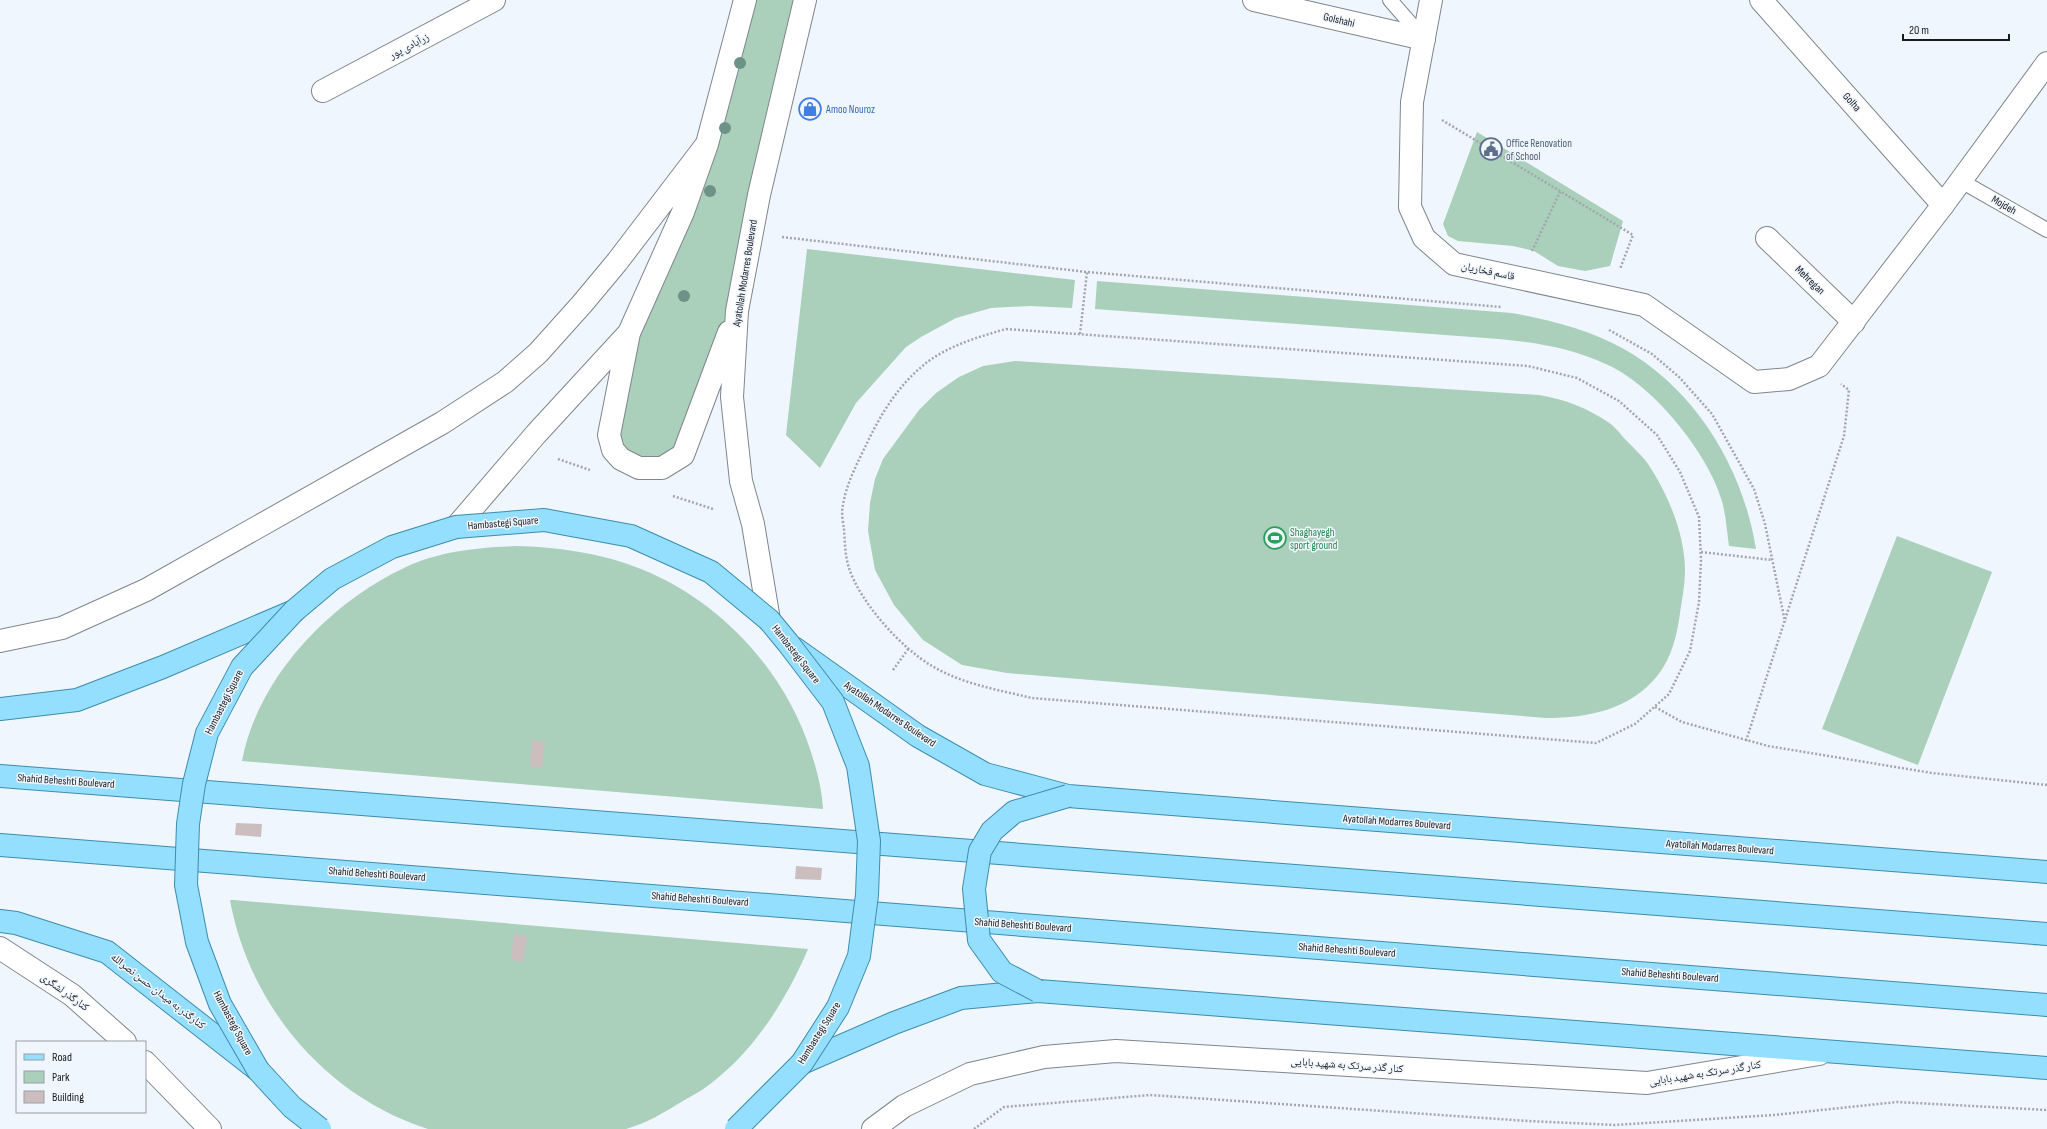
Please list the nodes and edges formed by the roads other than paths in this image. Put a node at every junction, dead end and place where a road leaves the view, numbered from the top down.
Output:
1 (494, 0) edge
2 (744, 0) edge
3 (805, 0) edge
4 (1254, 0) edge
5 (1390, 0) edge
6 (1431, 0) edge
7 (1761, 0) edge
8 (1424, 39) junction
9 (2047, 63) edge
10 (323, 91) dead end
11 (707, 144) junction
12 (1961, 180) junction
13 (1943, 205) junction
14 (2047, 230) edge
15 (1767, 238) dead end
16 (737, 312) junction
17 (1854, 322) junction
18 (629, 333) junction
19 (456, 528) junction
20 (294, 611) junction
21 (769, 620) junction
22 (0, 641) edge
23 (788, 643) junction
24 (0, 709) edge
25 (0, 776) edge
26 (1068, 796) junction
27 (0, 845) edge
28 (2047, 872) edge
29 (0, 921) edge
30 (2047, 934) edge
31 (0, 948) edge
32 (1038, 991) junction
33 (2047, 1005) edge
34 (124, 1041) edge
35 (1834, 1052) junction
36 (146, 1063) edge
37 (802, 1063) junction
38 (2047, 1068) edge
39 (258, 1070) junction
40 (292, 1107) junction
41 (210, 1129) edge
42 (307, 1129) edge
43 (320, 1129) edge
44 (736, 1129) edge
45 (873, 1129) edge

1 - 10 street, زرآبادی پور
2 - 11 street
3 - 16 street, Ayatollah Modarres Boulevard
4 - 8 street, Golshahi
5 - 8 lane
6 - 8 street, قاسم فخاریان
7 - 13 street, Golha
8 - 17 street, قاسم فخاریان
9 - 12 street
11 - 18 street
11 - 22 street
12 - 13 street
12 - 14 lane, Mojdeh
13 - 17 street
15 - 17 street, Mehregan
16 - 18 street
16 - 21 street, Ayatollah Modarres Boulevard
18 - 19 street
19 - 20 main road, Hambastegi Square, bridge
19 - 21 main road, Hambastegi Square, bridge
20 - 24 main road
20 - 39 main road, Hambastegi Square, bridge
21 - 23 main road, Hambastegi Square, bridge
23 - 26 main road, Ayatollah Modarres Boulevard
23 - 37 main road, Hambastegi Square, bridge
25 - 30 main road, Shahid Beheshti Boulevard
26 - 28 main road, Ayatollah Modarres Boulevard
26 - 32 main road, bridge
27 - 33 main road, Shahid Beheshti Boulevard
29 - 39 main road, کنارگذر به میدان حسن نصرالله
31 - 34 street, کنارگذر لشگری
32 - 35 main road
32 - 37 main road
35 - 38 main road
35 - 45 street, کنار گذر سرتک به شهید بابایی
36 - 41 street
37 - 44 main road, Hambastegi Square, bridge
39 - 40 main road, Hambastegi Square, bridge
40 - 42 main road
40 - 43 main road, Hambastegi Square, bridge

